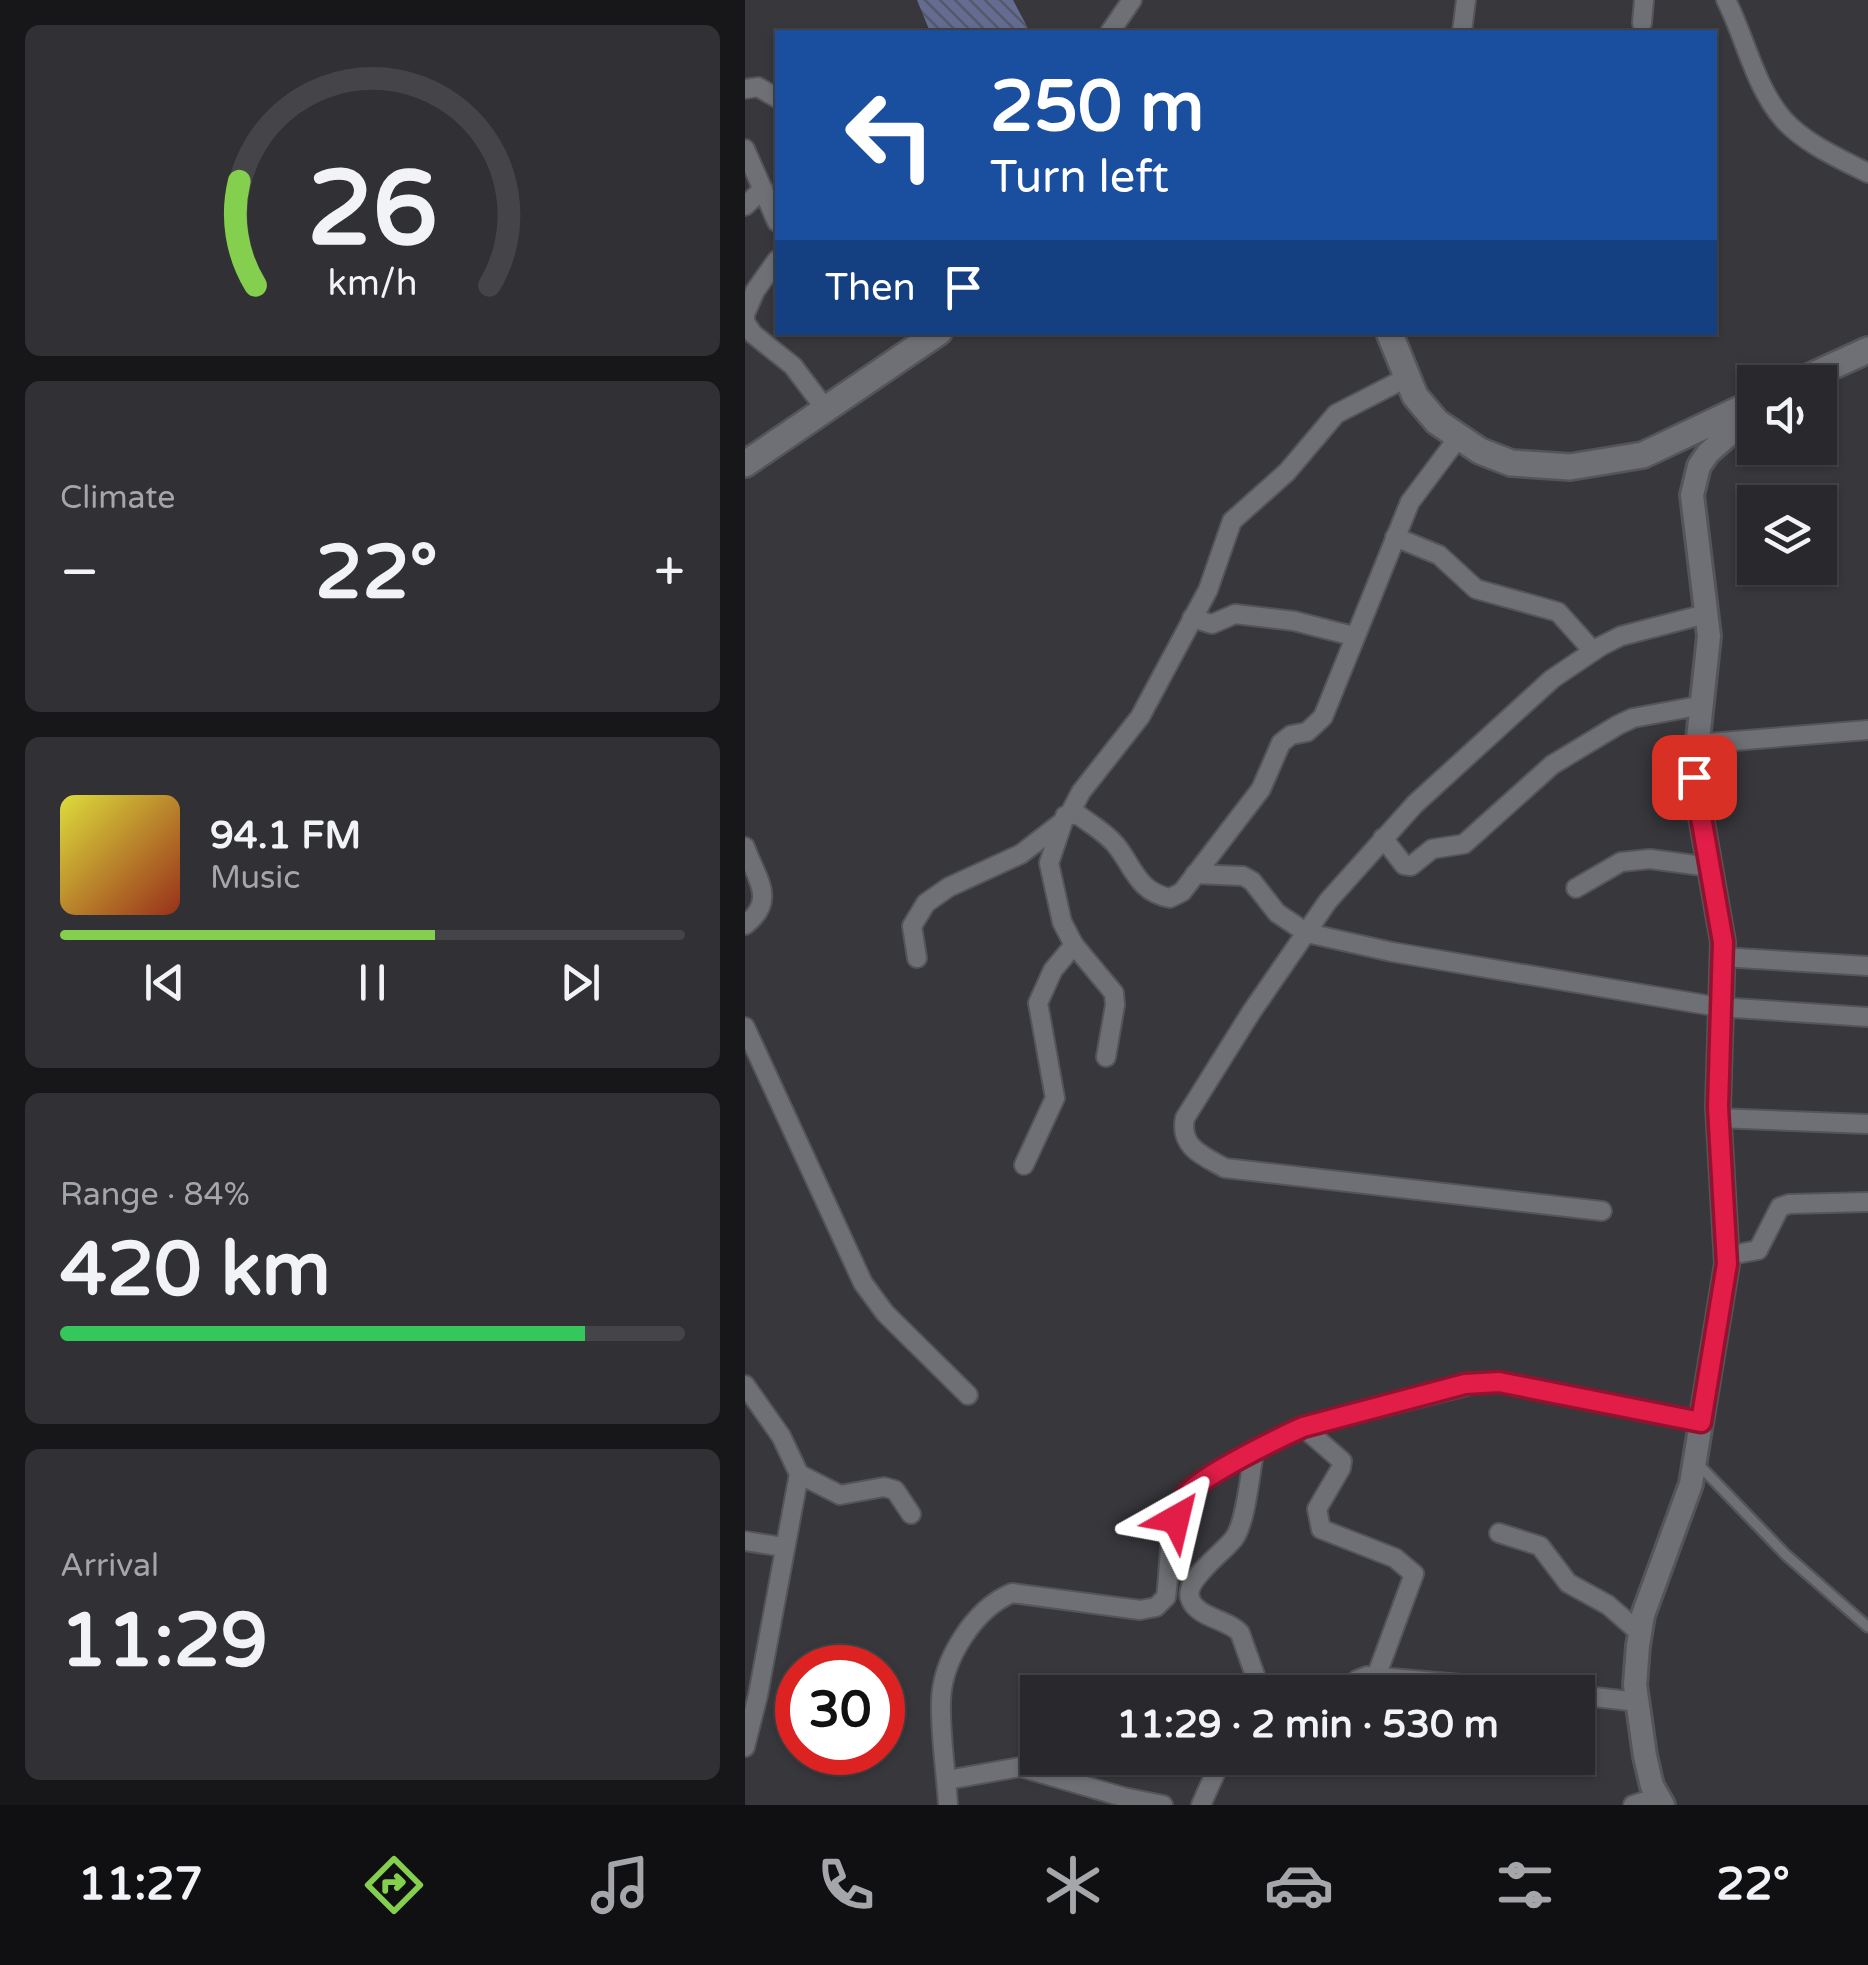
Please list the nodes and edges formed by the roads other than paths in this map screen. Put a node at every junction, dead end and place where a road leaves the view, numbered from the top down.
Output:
1 (1132, 0) edge
2 (1466, 0) edge
3 (1643, 0) edge
4 (1725, 0) edge
5 (1642, 23) dead end
6 (1111, 30) edge
7 (1462, 30) edge
8 (745, 89) edge
9 (775, 97) edge
10 (745, 149) edge
11 (1868, 174) edge
12 (763, 188) junction
13 (745, 206) edge
14 (775, 217) edge
15 (775, 263) edge
16 (745, 314) edge
17 (745, 322) edge
18 (935, 335) edge
19 (1390, 335) edge
20 (1868, 350) edge
21 (1835, 365) edge
22 (1406, 378) junction
23 (1737, 411) edge
24 (827, 412) junction
25 (1737, 428) edge
26 (1458, 438) junction
27 (745, 464) edge
28 (1395, 537) junction
29 (1706, 614) junction
30 (1191, 618) junction
31 (1353, 636) junction
32 (1593, 651) junction
33 (1703, 706) junction
34 (1868, 730) edge
35 (1696, 744) junction
36 (1066, 818) junction
37 (1383, 838) junction
38 (745, 847) edge
39 (1710, 867) junction
40 (1195, 874) junction
41 (1576, 888) dead end
42 (745, 925) edge
43 (1307, 933) junction
44 (1074, 944) junction
45 (1723, 957) junction
46 (917, 958) dead end
47 (1868, 966) edge
48 (1719, 1007) junction
49 (1868, 1017) edge
50 (745, 1028) edge
51 (1107, 1057) dead end
52 (1718, 1118) junction
53 (1868, 1124) edge
54 (1024, 1165) dead end
55 (1868, 1202) edge
56 (1602, 1211) dead end
57 (1727, 1256) junction
58 (968, 1395) dead end
59 (748, 1397) edge
60 (1701, 1422) junction
61 (1303, 1427) junction
62 (1255, 1453) junction
63 (1695, 1461) junction
64 (799, 1474) junction
65 (911, 1514) dead end
66 (1499, 1534) dead end
67 (745, 1541) edge
68 (783, 1547) junction
69 (1868, 1627) edge
70 (1640, 1632) junction
71 (1255, 1675) edge
72 (1377, 1675) edge
73 (1595, 1697) edge
74 (1638, 1702) junction
75 (745, 1748) edge
76 (1214, 1775) edge
77 (947, 1780) junction
78 (1660, 1801) edge
79 (949, 1805) edge
80 (1163, 1805) edge
81 (1201, 1805) edge
82 (1633, 1805) edge

1 - 6 street
2 - 7 street
3 - 5 street
4 - 11 street
8 - 9 street
10 - 12 street
12 - 13 street
12 - 14 street
15 - 16 street
17 - 24 street
18 - 24 main road
19 - 22 main road
20 - 21 main road
22 - 26 main road
22 - 30 street
23 - 26 main road
24 - 27 main road
25 - 29 street
26 - 28 street
28 - 31 street
28 - 32 street
29 - 32 street
29 - 33 street
30 - 31 street
30 - 36 street
31 - 40 street
32 - 37 street
33 - 35 street
33 - 37 street
34 - 35 street
35 - 39 street
36 - 40 street
36 - 44 street
36 - 46 street
37 - 43 street
38 - 42 street
39 - 41 street
39 - 45 street
40 - 43 street
43 - 48 street
43 - 56 street
44 - 51 street
44 - 54 street
45 - 47 street
45 - 48 street
48 - 49 street
48 - 52 street
50 - 58 street
52 - 53 street
52 - 57 street
55 - 57 street
57 - 60 street
59 - 64 street
60 - 61 street
60 - 63 street
61 - 62 street
61 - 72 street
62 - 71 street
62 - 77 street
63 - 69 lane
63 - 70 street
64 - 65 street
64 - 68 street
66 - 70 street
67 - 68 street
68 - 75 street
70 - 74 street
73 - 74 street
74 - 78 street
76 - 81 street
77 - 79 street
77 - 80 street
78 - 82 street

